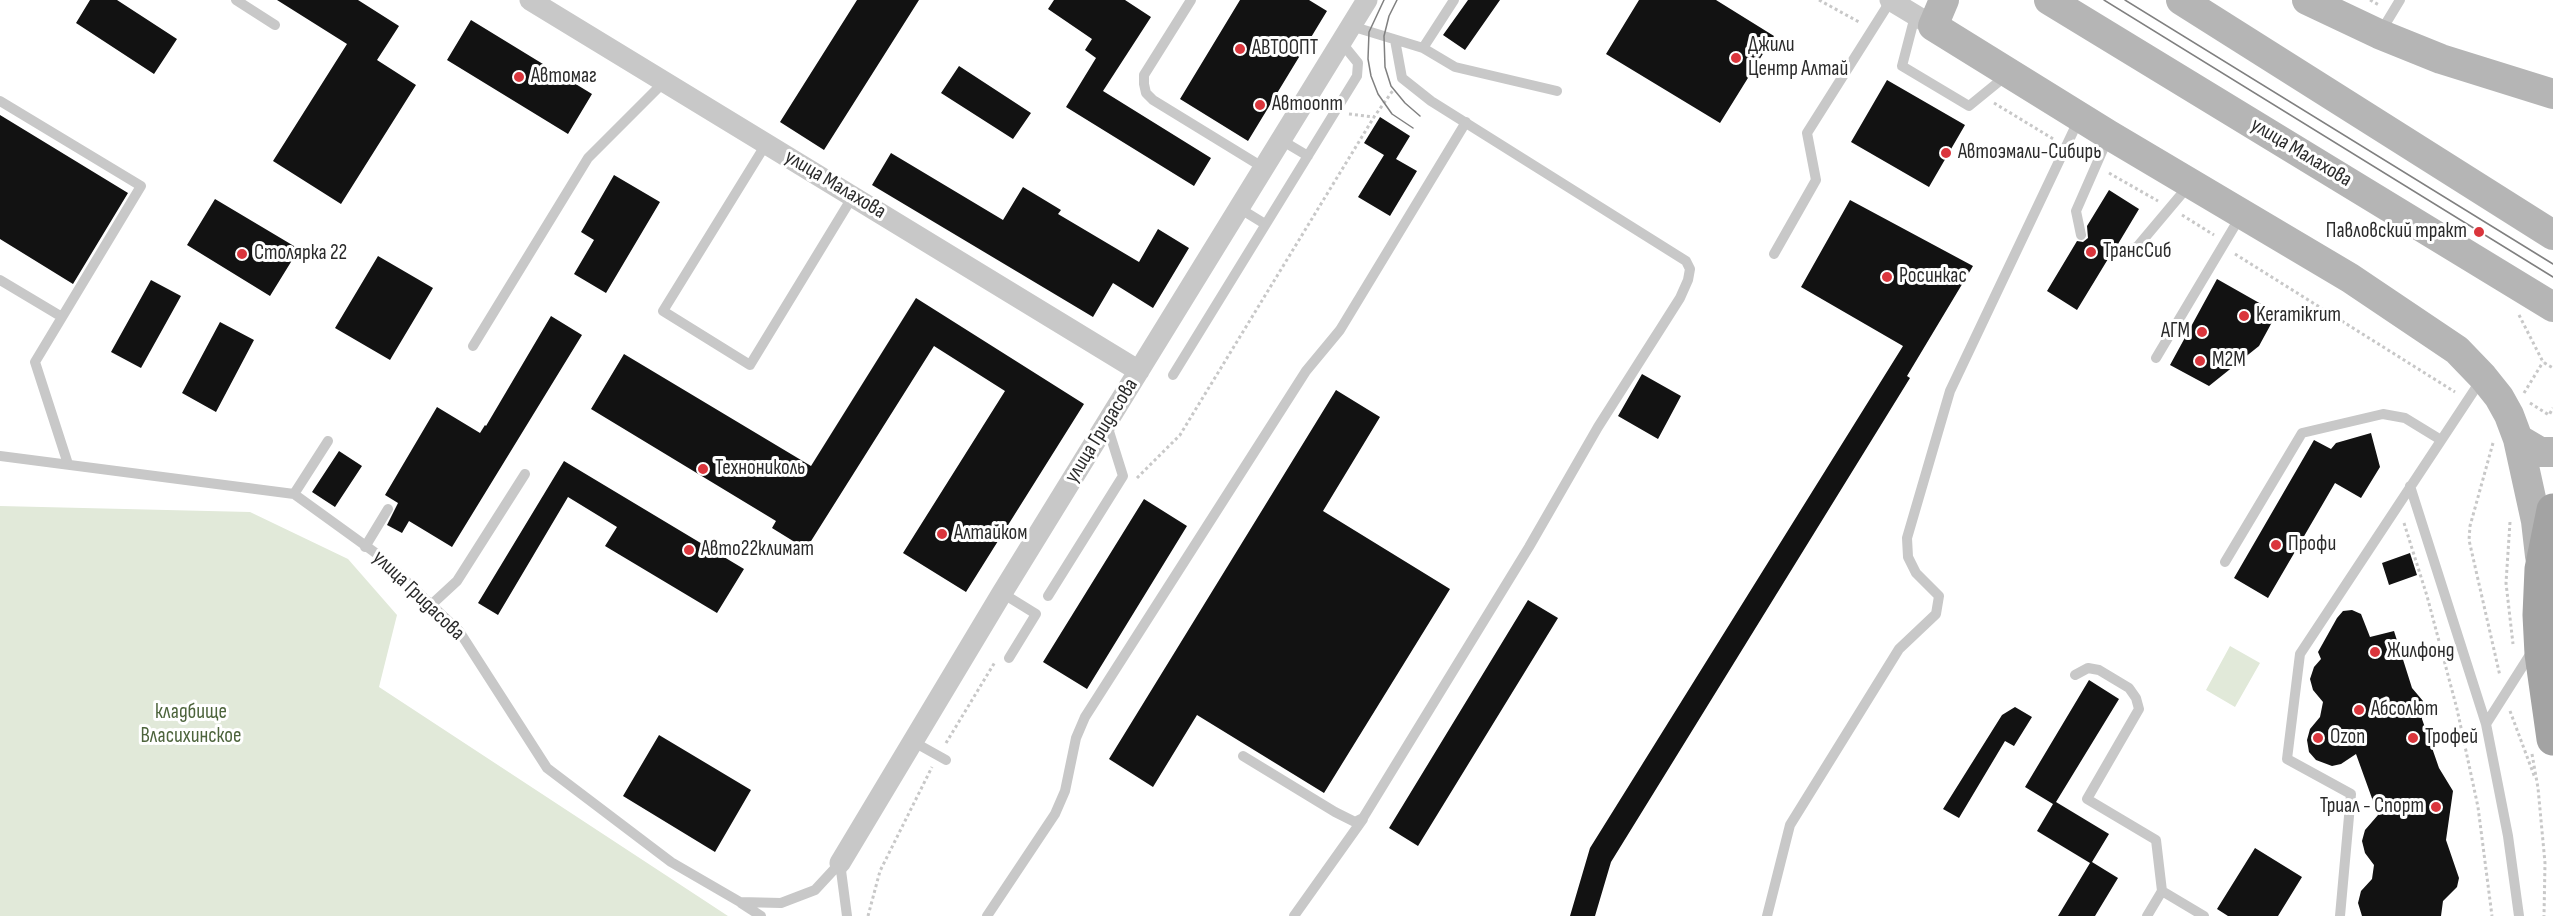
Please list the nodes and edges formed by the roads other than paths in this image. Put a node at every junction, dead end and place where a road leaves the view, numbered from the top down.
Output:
1 (236, 0) edge
2 (530, 0) edge
3 (1191, 0) edge
4 (1367, 0) edge
5 (1454, 0) edge
6 (1890, 0) edge
7 (2049, 0) edge
8 (2181, 0) edge
9 (2400, 0) edge
10 (2312, 1) edge
11 (1931, 14) edge
12 (275, 25) dead end
13 (1346, 34) junction
14 (2379, 34) junction
15 (1395, 40) junction
16 (1422, 48) junction
17 (2008, 74) junction
18 (664, 82) junction
19 (1557, 91) dead end
20 (2553, 94) edge
21 (0, 101) edge
22 (2080, 117) junction
23 (1466, 122) junction
24 (2109, 135) junction
25 (1281, 140) junction
26 (766, 144) junction
27 (1308, 156) junction
28 (1264, 168) junction
29 (2191, 184) junction
30 (853, 196) junction
31 (1239, 208) junction
32 (2242, 214) junction
33 (1265, 224) junction
34 (2081, 235) dead end
35 (2553, 235) edge
36 (2112, 253) dead end
37 (1774, 254) dead end
38 (0, 280) edge
39 (2553, 307) edge
40 (62, 316) junction
41 (473, 346) dead end
42 (2156, 358) dead end
43 (1139, 371) junction
44 (1173, 375) dead end
45 (2483, 377) junction
46 (1107, 424) junction
47 (2506, 437) junction
48 (2441, 440) junction
49 (328, 441) dead end
50 (2553, 452) edge
51 (0, 456) edge
52 (68, 464) junction
53 (525, 474) dead end
54 (2410, 486) junction
55 (294, 494) junction
56 (388, 509) dead end
57 (2553, 510) edge
58 (365, 547) junction
59 (2225, 562) dead end
60 (2541, 569) junction
61 (1002, 593) junction
62 (1048, 596) dead end
63 (431, 605) junction
64 (1009, 658) road end
65 (2545, 658) edge
66 (2075, 675) dead end
67 (2486, 724) junction
68 (2553, 739) edge
69 (912, 741) junction
70 (1243, 756) dead end
71 (942, 758) road end
72 (1363, 818) junction
73 (840, 863) junction
74 (2162, 891) junction
75 (740, 902) junction
76 (761, 916) edge
77 (848, 916) edge
78 (987, 916) edge
79 (1294, 916) edge
80 (1767, 916) edge
81 (2147, 916) edge
82 (2204, 916) edge
83 (2340, 916) edge
84 (2519, 916) edge

1 - 12 lane
2 - 18 street, улица Малахова
3 - 28 lane
4 - 13 street, улица Гридасова
5 - 16 lane
6 - 11 street
6 - 37 lane
7 - 39 main road, улица Малахова
8 - 35 main road
9 - 14 lane
10 - 14 main road
11 - 17 main road
11 - 17 lane
13 - 15 lane
13 - 25 street, улица Гридасова
13 - 27 lane
14 - 20 main road
15 - 16 lane
15 - 23 lane
16 - 19 lane
17 - 22 main road
18 - 26 street, улица Малахова
18 - 41 lane
21 - 40 lane
22 - 24 main road
22 - 80 lane
23 - 72 lane
23 - 78 lane
24 - 29 main road
24 - 34 lane
25 - 27 lane
25 - 28 street, улица Гридасова
26 - 30 street, улица Малахова
26 - 30 lane
27 - 33 lane
28 - 31 street, улица Гридасова
29 - 32 main road
29 - 36 lane
30 - 43 street, улица Малахова
31 - 33 lane
31 - 43 street, улица Гридасова
32 - 42 lane
32 - 45 main road
33 - 44 lane
38 - 40 lane
40 - 52 lane
43 - 46 street, улица Гридасова
45 - 47 main road
45 - 48 lane
46 - 61 street, улица Гридасова
46 - 62 lane
47 - 50 main road
47 - 60 main road
48 - 54 lane
48 - 59 lane
49 - 55 lane
51 - 52 lane, улица Гридасова
52 - 55 lane, улица Гридасова
53 - 63 lane
54 - 67 lane
54 - 83 lane
55 - 58 lane, улица Гридасова
56 - 58 lane
57 - 60 main road
58 - 63 lane, улица Гридасова
60 - 65 main road
61 - 64 lane
61 - 69 street, улица Гридасова
63 - 75 lane, улица Гридасова
65 - 67 lane
65 - 68 main road
66 - 74 lane
67 - 84 lane
69 - 71 lane
69 - 73 street, улица Гридасова
70 - 72 lane
72 - 79 lane
73 - 75 lane, улица Гридасова
73 - 77 lane
74 - 81 lane
74 - 82 lane
75 - 76 lane

